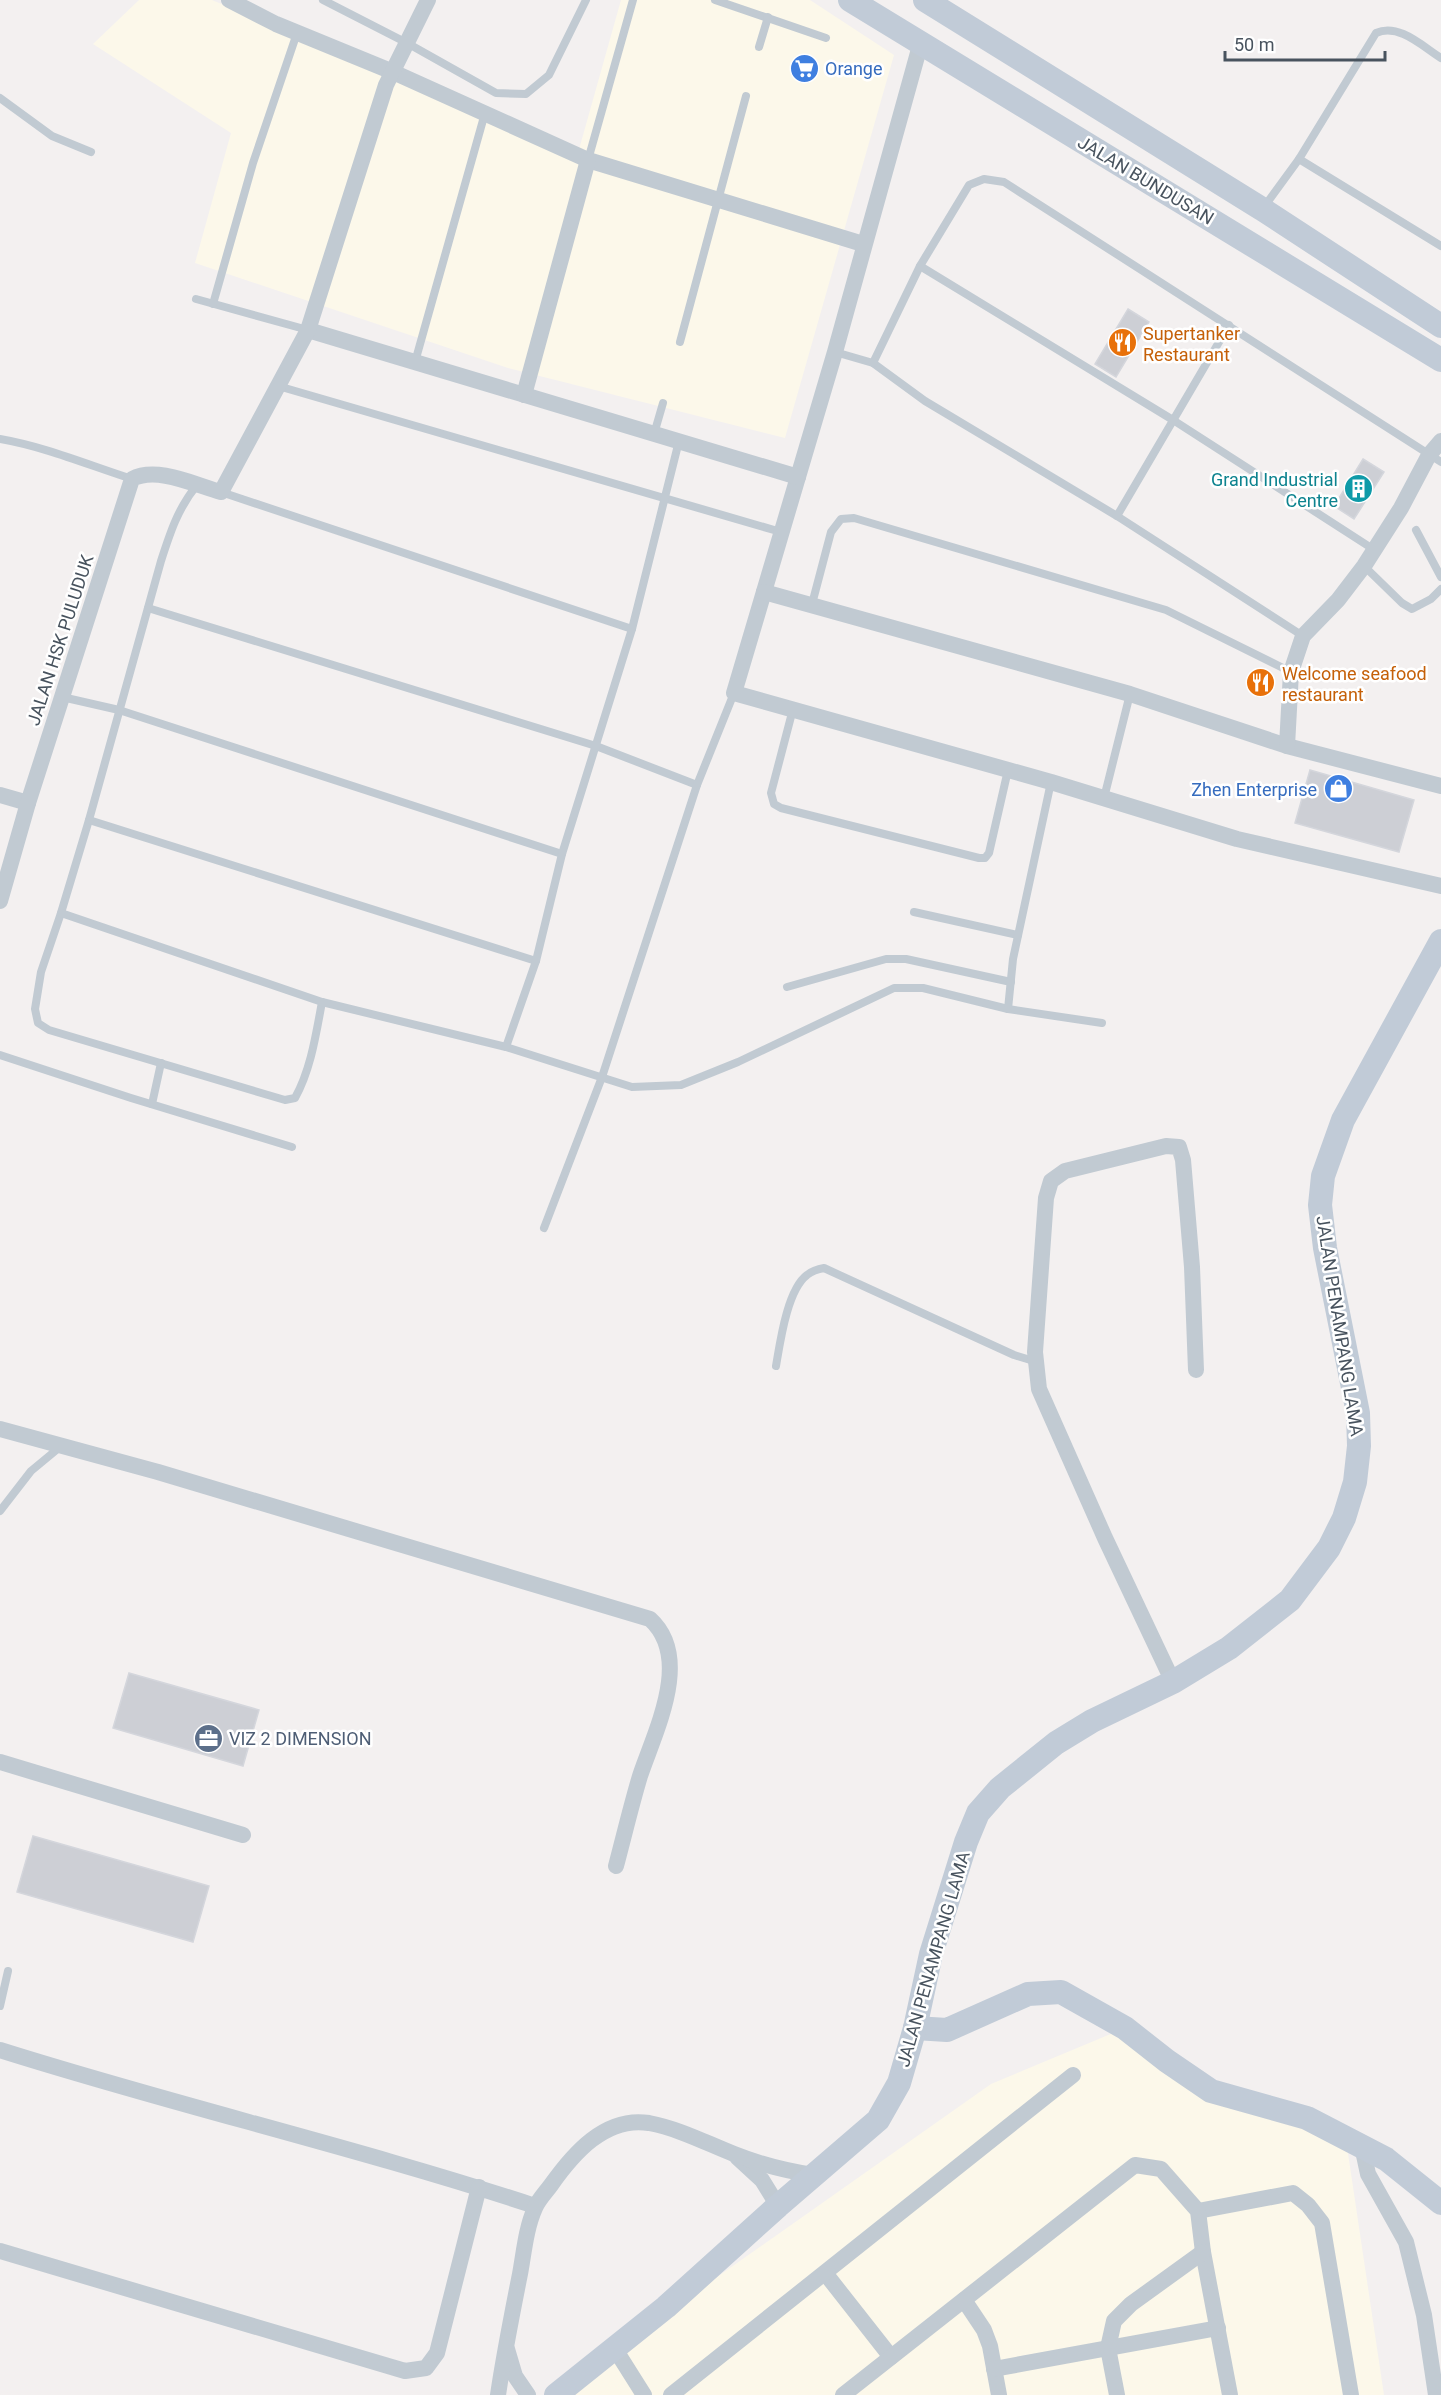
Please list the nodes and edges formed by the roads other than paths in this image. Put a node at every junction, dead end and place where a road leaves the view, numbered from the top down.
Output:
1 (229, 0) edge
2 (323, 0) edge
3 (428, 0) edge
4 (586, 0) edge
5 (633, 0) edge
6 (715, 0) edge
7 (850, 0) edge
8 (925, 0) edge
9 (768, 17) junction
10 (297, 33) junction
11 (826, 38) dead end
12 (921, 42) junction
13 (408, 43) junction
14 (759, 47) dead end
15 (1441, 58) edge
16 (393, 72) junction
17 (746, 96) dead end
18 (0, 98) edge
19 (485, 113) junction
20 (91, 152) dead end
21 (1299, 159) junction
22 (588, 160) junction
23 (716, 201) junction
24 (1262, 209) junction
25 (863, 244) junction
26 (1441, 246) edge
27 (920, 266) junction
28 (196, 299) dead end
29 (213, 304) junction
30 (1229, 325) junction
31 (1441, 326) edge
32 (308, 330) junction
33 (680, 342) dead end
34 (835, 352) junction
35 (1441, 360) edge
36 (415, 362) junction
37 (873, 363) junction
38 (278, 386) junction
39 (524, 395) junction
40 (663, 403) dead end
41 (1173, 420) junction
42 (654, 434) junction
43 (0, 439) edge
44 (679, 441) junction
45 (1441, 441) edge
46 (1435, 458) edge
47 (798, 477) junction
48 (132, 479) junction
49 (197, 485) junction
50 (221, 492) junction
51 (664, 497) junction
52 (1117, 516) junction
53 (1416, 530) dead end
54 (782, 532) junction
55 (1373, 549) junction
56 (1364, 566) junction
57 (1441, 577) edge
58 (1441, 589) edge
59 (764, 592) junction
60 (812, 604) junction
61 (148, 608) junction
62 (632, 629) junction
63 (1303, 636) junction
64 (1291, 672) junction
65 (734, 693) junction
66 (1130, 694) junction
67 (62, 697) junction
68 (792, 709) junction
69 (119, 710) junction
70 (596, 746) junction
71 (1287, 746) junction
72 (1008, 770) junction
73 (1051, 782) junction
74 (697, 785) junction
75 (1441, 786) edge
76 (0, 795) edge
77 (1104, 798) junction
78 (28, 803) junction
79 (89, 820) junction
80 (562, 854) junction
81 (1441, 886) edge
82 (0, 901) edge
83 (914, 912) dead end
84 (61, 914) junction
85 (1018, 935) junction
86 (1441, 941) edge
87 (536, 961) junction
88 (1011, 982) junction
89 (787, 987) dead end
90 (322, 1002) junction
91 (1008, 1009) junction
92 (1102, 1023) dead end
93 (506, 1047) junction
94 (0, 1055) edge
95 (161, 1063) junction
96 (602, 1077) junction
97 (152, 1104) junction
98 (292, 1147) dead end
99 (544, 1228) dead end
100 (1037, 1362) junction
101 (776, 1366) dead end
102 (1197, 1370) dead end
103 (0, 1429) edge
104 (60, 1447) junction
105 (0, 1511) edge
106 (1173, 1682) junction
107 (0, 1762) edge
108 (243, 1835) dead end
109 (616, 1866) dead end
110 (8, 1971) dead end
111 (0, 2006) edge
112 (915, 2028) junction
113 (0, 2050) edge
114 (1073, 2075) dead end
115 (1362, 2146) junction
116 (734, 2154) junction
117 (813, 2175) junction
118 (478, 2187) junction
119 (1441, 2203) edge
120 (536, 2206) junction
121 (778, 2206) junction
122 (1198, 2211) junction
123 (0, 2251) edge
124 (1203, 2252) junction
125 (825, 2273) junction
126 (964, 2300) junction
127 (1218, 2328) junction
128 (505, 2342) junction
129 (1108, 2348) junction
130 (615, 2349) junction
131 (891, 2357) junction
132 (994, 2369) junction
133 (865, 2387) edge
134 (498, 2395) edge
135 (528, 2395) edge
136 (556, 2395) edge
137 (644, 2395) edge
138 (671, 2395) edge
139 (843, 2395) edge
140 (999, 2395) edge
141 (1117, 2395) edge
142 (1230, 2395) edge
143 (1351, 2395) edge
144 (1436, 2395) edge

1 - 10 street
2 - 13 lane
3 - 13 street
4 - 13 lane
5 - 22 lane
6 - 9 lane
7 - 12 main road, JALAN BUNDUSAN
8 - 24 main road, JALAN BUNDUSAN
9 - 11 lane
9 - 14 lane
10 - 16 street
10 - 29 lane
12 - 25 street
12 - 35 main road, JALAN BUNDUSAN
13 - 16 street
15 - 21 lane
16 - 19 street
16 - 32 street
17 - 23 lane
18 - 20 lane
19 - 22 street
19 - 36 lane
21 - 24 lane
21 - 26 lane
22 - 23 street
22 - 39 street
23 - 25 street
23 - 33 lane
24 - 31 main road, JALAN BUNDUSAN
25 - 34 street
27 - 30 lane
27 - 37 lane
27 - 41 lane
28 - 29 lane
29 - 32 lane
30 - 41 lane
30 - 46 lane
32 - 36 street
32 - 38 street
34 - 37 lane
34 - 47 street
36 - 39 street
37 - 52 lane
38 - 50 street
38 - 51 lane
39 - 42 street
40 - 42 lane
41 - 52 lane
41 - 55 lane
42 - 44 street
43 - 48 lane
44 - 47 street
44 - 51 lane
45 - 46 street
46 - 55 street
47 - 54 street
48 - 49 street
48 - 67 street, JALAN HSK PULUDUK
49 - 50 street
49 - 61 lane
50 - 62 lane
51 - 54 lane
51 - 62 lane
52 - 63 lane
53 - 57 lane
54 - 59 street
55 - 56 street
56 - 58 lane
56 - 63 street
59 - 60 street
59 - 65 street
60 - 64 lane
60 - 66 street
61 - 69 lane
61 - 70 lane
62 - 70 lane
63 - 64 street
64 - 71 street
65 - 68 street
65 - 74 lane
66 - 71 street
66 - 77 lane
67 - 69 lane
67 - 78 street, JALAN HSK PULUDUK
68 - 72 street
68 - 72 lane
69 - 79 lane
69 - 80 lane
70 - 74 lane
70 - 80 lane
71 - 75 street
72 - 73 street
73 - 77 street
73 - 85 lane
74 - 96 lane
76 - 78 street
77 - 81 street
78 - 82 street, JALAN HSK PULUDUK
79 - 84 lane
79 - 87 lane
80 - 87 lane
83 - 85 lane
84 - 90 lane
84 - 95 lane
85 - 88 lane
86 - 106 main road, JALAN PENAMPANG LAMA
87 - 93 lane
88 - 89 lane
88 - 91 lane
90 - 93 lane
90 - 95 lane
91 - 92 lane
91 - 96 lane
93 - 96 lane
94 - 97 lane
95 - 97 lane
96 - 99 lane
97 - 98 lane
100 - 101 lane
100 - 102 street
100 - 106 street
103 - 104 street
104 - 105 lane
104 - 109 street
106 - 112 main road, JALAN PENAMPANG LAMA
107 - 108 street
110 - 111 lane
112 - 115 main road
112 - 117 main road, JALAN PENAMPANG LAMA
113 - 118 street
114 - 125 street
115 - 119 main road
115 - 144 street
116 - 117 street
116 - 120 street
116 - 121 street
117 - 121 main road, JALAN PENAMPANG LAMA
118 - 120 street
118 - 123 street
120 - 128 street
121 - 130 main road, JALAN PENAMPANG LAMA
122 - 124 street
122 - 126 street
122 - 143 street
124 - 127 street
124 - 129 street
125 - 131 street
125 - 138 street
126 - 131 street
126 - 132 street
127 - 129 street
127 - 142 street
128 - 134 street
128 - 135 street
129 - 132 street
129 - 141 street
130 - 136 main road, JALAN PENAMPANG LAMA
130 - 137 street
131 - 133 street
132 - 140 street
133 - 139 street

